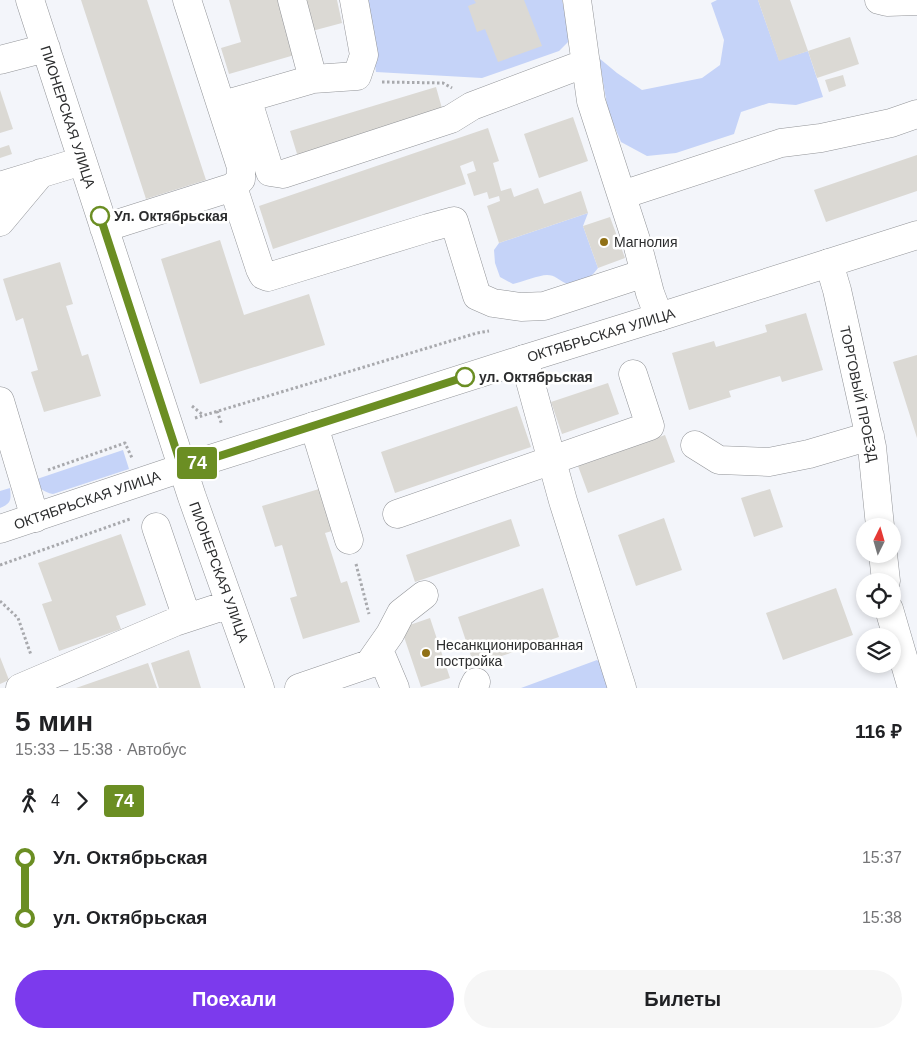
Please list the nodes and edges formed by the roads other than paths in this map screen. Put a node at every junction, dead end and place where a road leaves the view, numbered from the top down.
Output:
1 (30, 0) edge
2 (187, 0) edge
3 (207, 0) edge
4 (292, 0) edge
5 (354, 0) edge
6 (577, 0) edge
7 (879, 0) edge
8 (917, 1) edge
9 (218, 34) dead end
10 (46, 48) junction
11 (0, 60) edge
12 (586, 63) junction
13 (313, 79) junction
14 (234, 102) junction
15 (917, 114) edge
16 (82, 161) junction
17 (42, 173) junction
18 (0, 186) edge
19 (233, 187) junction
20 (622, 195) junction
21 (0, 222) edge
22 (104, 228) junction
23 (917, 235) edge
24 (829, 263) junction
25 (645, 273) junction
26 (659, 317) junction
27 (524, 359) junction
28 (633, 374) dead end
29 (0, 401) edge
30 (314, 426) junction
31 (870, 436) junction
32 (695, 444) dead end
33 (552, 461) junction
34 (182, 468) junction
35 (397, 514) dead end
36 (34, 518) junction
37 (879, 518) edge
38 (145, 522) road end
39 (0, 529) edge
40 (349, 540) road end
41 (424, 595) dead end
42 (230, 604) junction
43 (187, 618) junction
44 (892, 618) edge
45 (379, 650) junction
46 (30, 684) edge
47 (260, 688) edge
48 (299, 688) edge
49 (395, 688) edge
50 (622, 688) edge
51 (912, 688) edge

1 - 10 street, ПИОНЕРСКАЯ УЛИЦА
2 - 14 street
3 - 9 street
4 - 13 street
5 - 13 street
6 - 12 street
7 - 8 street
10 - 11 street
10 - 16 street, ПИОНЕРСКАЯ УЛИЦА
12 - 14 street
12 - 20 street
13 - 14 street
14 - 19 street
15 - 20 street
16 - 17 street
16 - 22 street, ПИОНЕРСКАЯ УЛИЦА
17 - 18 street
17 - 21 street
19 - 22 street
19 - 25 street
20 - 25 street
22 - 34 street, ПИОНЕРСКАЯ УЛИЦА
23 - 24 street, ОКТЯБРЬСКАЯ УЛИЦА
24 - 26 street, ОКТЯБРЬСКАЯ УЛИЦА
24 - 31 street, ТОРГОВЫЙ ПРОЕЗД
25 - 26 street
26 - 27 street, ОКТЯБРЬСКАЯ УЛИЦА
27 - 30 street, ОКТЯБРЬСКАЯ УЛИЦА
27 - 33 street
28 - 33 street
29 - 36 street
30 - 34 street, ОКТЯБРЬСКАЯ УЛИЦА
30 - 40 street
31 - 32 street
31 - 37 street, ТОРГОВЫЙ ПРОЕЗД
33 - 35 street
33 - 50 street
34 - 36 street, ОКТЯБРЬСКАЯ УЛИЦА
34 - 42 street, ПИОНЕРСКАЯ УЛИЦА
36 - 39 street, ОКТЯБРЬСКАЯ УЛИЦА
38 - 43 street
41 - 45 street
42 - 43 street
42 - 47 street, ПИОНЕРСКАЯ УЛИЦА
43 - 46 street
44 - 51 street
45 - 48 street
45 - 49 street

